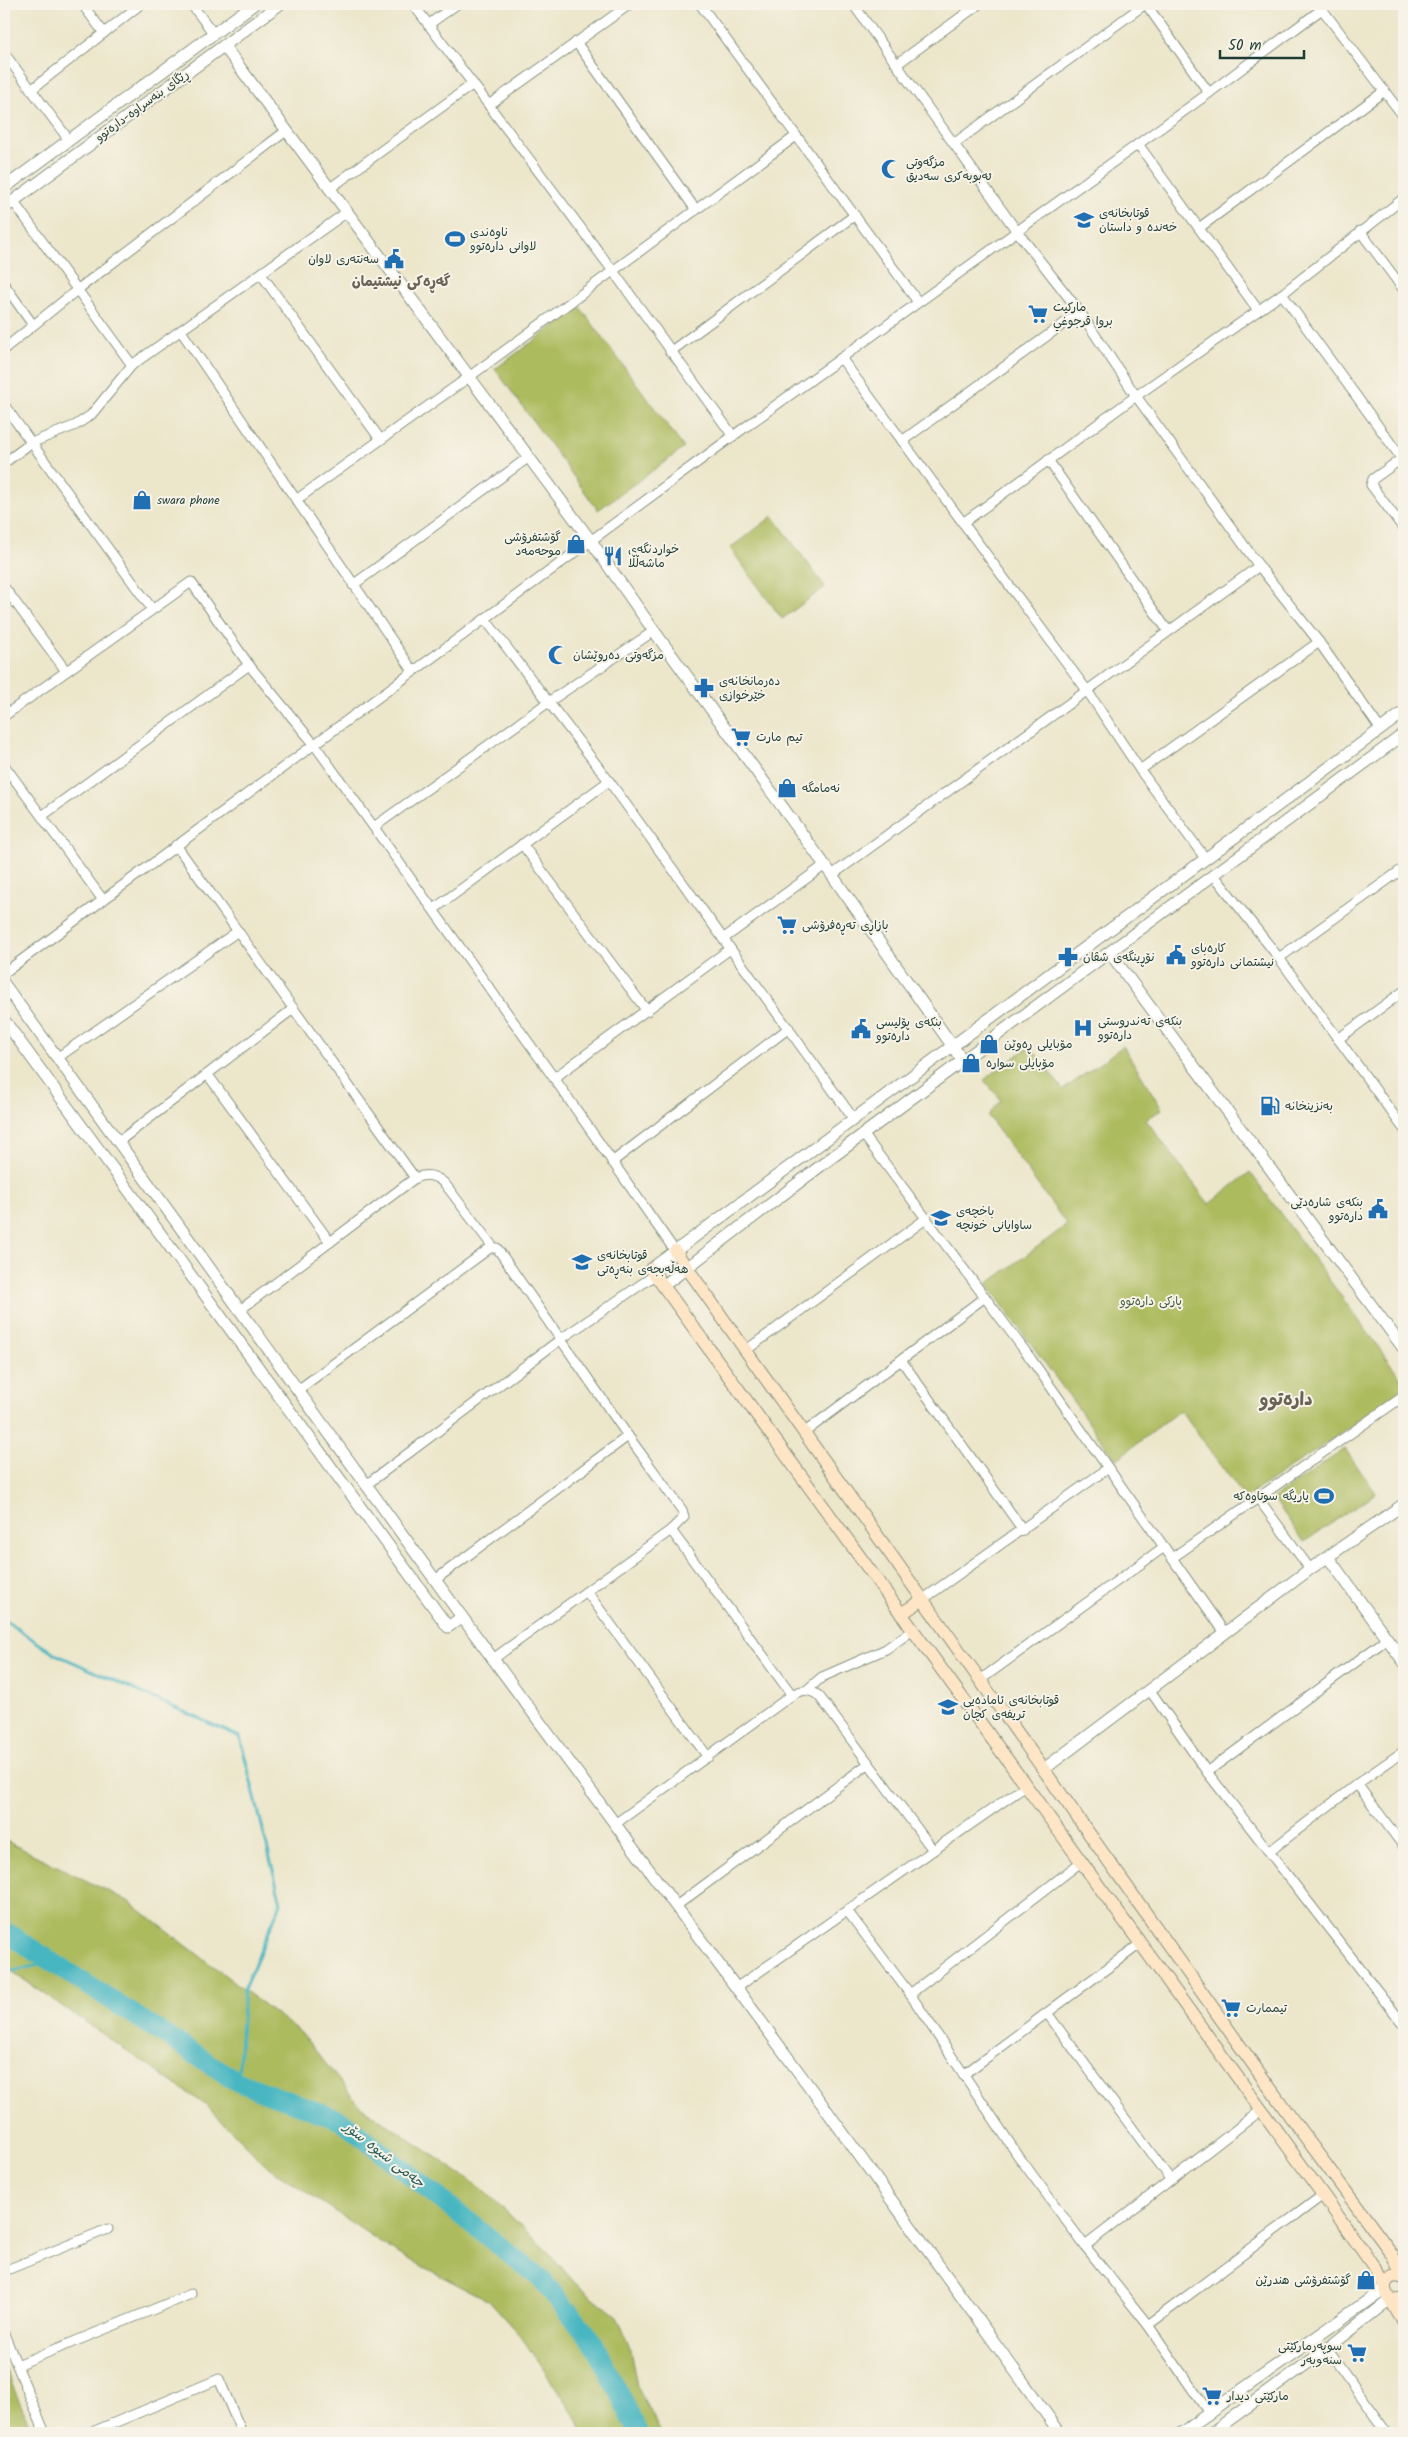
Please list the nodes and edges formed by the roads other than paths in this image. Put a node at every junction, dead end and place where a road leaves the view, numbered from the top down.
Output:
1 (82, 4) edge
2 (141, 4) edge
3 (191, 4) edge
4 (254, 4) edge
5 (280, 4) edge
6 (412, 4) edge
7 (457, 4) edge
8 (630, 4) edge
9 (700, 4) edge
10 (853, 4) edge
11 (979, 4) edge
12 (1146, 4) edge
13 (428, 25) junction
14 (104, 33) junction
15 (214, 34) junction
16 (576, 42) junction
17 (224, 46) junction
18 (4, 53) edge
19 (897, 64) junction
20 (473, 84) junction
21 (31, 90) junction
22 (1383, 92) junction
23 (1209, 93) junction
24 (489, 105) junction
25 (1404, 117) edge
26 (286, 131) junction
27 (796, 136) junction
28 (69, 140) junction
29 (954, 143) junction
30 (1138, 144) junction
31 (4, 188) edge
32 (329, 188) junction
33 (1404, 198) edge
34 (14, 200) junction
35 (4, 208) edge
36 (696, 210) junction
37 (347, 212) junction
38 (855, 215) junction
39 (1199, 228) junction
40 (1016, 230) junction
41 (1360, 231) junction
42 (613, 271) junction
43 (261, 274) junction
44 (4, 284) edge
45 (77, 290) junction
46 (1404, 290) edge
47 (1282, 294) junction
48 (918, 302) junction
49 (1258, 310) junction
50 (1080, 312) junction
51 (33, 325) junction
52 (182, 331) junction
53 (4, 349) edge
54 (670, 352) junction
55 (841, 358) junction
56 (132, 365) junction
57 (469, 377) junction
58 (1136, 396) junction
59 (4, 406) edge
60 (733, 436) junction
61 (380, 439) junction
62 (902, 442) junction
63 (31, 443) junction
64 (529, 457) junction
65 (1403, 458) edge
66 (1048, 460) junction
67 (4, 463) edge
68 (296, 500) junction
69 (963, 523) junction
70 (1404, 529) edge
71 (592, 541) junction
72 (1259, 566) junction
73 (353, 585) junction
74 (4, 587) edge
75 (152, 609) junction
76 (485, 619) junction
77 (1168, 630) junction
78 (654, 631) junction
79 (1319, 642) junction
80 (249, 665) junction
81 (66, 671) junction
82 (412, 671) junction
83 (1086, 689) junction
84 (550, 701) junction
85 (1404, 712) edge
86 (4, 716) edge
87 (1381, 730) junction
88 (1404, 734) edge
89 (314, 744) junction
90 (4, 765) edge
91 (1140, 770) junction
92 (609, 781) junction
93 (42, 816) junction
94 (374, 827) junction
95 (522, 844) junction
96 (176, 845) junction
97 (1205, 858) junction
98 (1404, 868) edge
99 (828, 870) junction
100 (1214, 875) junction
101 (103, 900) junction
102 (434, 909) junction
103 (238, 931) junction
104 (1098, 938) junction
105 (723, 939) junction
106 (730, 949) junction
107 (1110, 953) junction
108 (1279, 958) junction
109 (4, 973) edge
110 (4, 984) edge
111 (1404, 992) edge
112 (293, 1010) junction
113 (647, 1011) junction
114 (4, 1020) edge
115 (789, 1028) junction
116 (1338, 1039) junction
117 (953, 1047) junction
118 (57, 1058) junction
119 (963, 1061) junction
120 (208, 1075) junction
121 (554, 1078) junction
122 (893, 1091) junction
123 (83, 1095) junction
124 (903, 1104) junction
125 (66, 1107) junction
126 (853, 1118) junction
127 (1404, 1129) edge
128 (863, 1134) junction
129 (118, 1142) junction
130 (612, 1162) junction
131 (415, 1178) junction
132 (927, 1218) junction
133 (330, 1242) junction
134 (493, 1247) junction
135 (675, 1251) junction
136 (687, 1267) junction
137 (653, 1272) junction
138 (663, 1286) junction
139 (984, 1297) junction
140 (240, 1310) junction
141 (560, 1339) junction
142 (1404, 1349) edge
143 (745, 1351) junction
144 (901, 1360) junction
145 (298, 1390) junction
146 (1404, 1396) edge
147 (805, 1432) junction
148 (628, 1436) junction
149 (1108, 1469) junction
150 (366, 1485) junction
151 (1258, 1498) junction
152 (1404, 1504) edge
153 (671, 1530) junction
154 (1024, 1530) junction
155 (1164, 1547) junction
156 (1328, 1557) junction
157 (1172, 1558) junction
158 (1310, 1569) junction
159 (435, 1580) junction
160 (587, 1592) junction
161 (922, 1600) junction
162 (901, 1614) junction
163 (462, 1617) junction
164 (912, 1630) junction
165 (1225, 1632) junction
166 (1387, 1639) junction
167 (493, 1659) junction
168 (1404, 1662) edge
169 (980, 1680) junction
170 (1149, 1689) junction
171 (807, 1690) junction
172 (792, 1695) junction
173 (1404, 1751) edge
174 (708, 1757) junction
175 (868, 1764) junction
176 (1044, 1768) junction
177 (1207, 1772) junction
178 (1356, 1784) junction
179 (1027, 1785) junction
180 (615, 1824) junction
181 (1404, 1848) edge
182 (933, 1850) junction
183 (1270, 1851) junction
184 (1081, 1862) junction
185 (676, 1906) junction
186 (848, 1912) junction
187 (1140, 1944) junction
188 (736, 1988) junction
189 (910, 1994) junction
190 (1047, 2013) junction
191 (1401, 2015) edge
192 (1404, 2025) edge
193 (963, 2074) junction
194 (1260, 2111) junction
195 (1170, 2178) junction
196 (1323, 2195) junction
197 (108, 2228) dead end
198 (1085, 2246) junction
199 (4, 2272) edge
200 (1404, 2279) edge
201 (1386, 2291) junction
202 (191, 2294) dead end
203 (1404, 2298) edge
204 (1404, 2323) edge
205 (1148, 2325) junction
206 (4, 2334) edge
207 (1327, 2349) junction
208 (17, 2365) junction
209 (1209, 2413) junction
210 (45, 2433) edge
211 (90, 2433) edge
212 (242, 2433) edge
213 (1060, 2433) edge
214 (1180, 2433) edge
215 (1210, 2433) edge
216 (1388, 2433) edge

1 - 14 street
2 - 14 street
3 - 15 street
4 - 15 street, ڕێگای بنەسراوە-دارەتوو
5 - 17 street, ڕێگای بنەسراوە-دارەتوو
6 - 13 street
7 - 13 street
8 - 16 street
9 - 27 street
10 - 19 street
11 - 19 street
12 - 23 street
12 - 29 street
13 - 20 street
14 - 21 street
15 - 28 street, ڕێگای بنەسراوە-دارەتوو
16 - 24 street
16 - 36 street
17 - 26 street
17 - 34 street, ڕێگای بنەسراوە-دارەتوو
18 - 21 street
19 - 29 street
20 - 24 street
20 - 32 street
21 - 28 street
22 - 23 street
22 - 25 street
22 - 39 street
23 - 30 street
24 - 42 street
26 - 32 street
26 - 45 street
27 - 36 street
27 - 38 street
28 - 31 street, ڕێگای بنەسراوە-دارەتوو
29 - 40 street
30 - 39 street
30 - 40 street
32 - 37 street
33 - 41 street
34 - 35 street, ڕێگای بنەسراوە-دارەتوو
34 - 45 street
36 - 42 street
37 - 43 street
37 - 57 street
38 - 48 street
38 - 54 street
39 - 49 street
40 - 48 street
40 - 50 street
41 - 46 street
41 - 47 street
42 - 54 street
42 - 57 street
43 - 52 street
43 - 61 street
44 - 51 street
45 - 51 street
45 - 56 street
47 - 49 street
47 - 65 street
48 - 55 street
49 - 58 street
50 - 58 street
50 - 62 street
51 - 53 street
52 - 56 street
52 - 68 street
54 - 60 street
55 - 60 street
55 - 62 street
56 - 63 street
57 - 61 street
57 - 64 street
58 - 66 street
58 - 72 street
59 - 63 street
60 - 71 street
61 - 68 street
62 - 69 street
63 - 67 street
63 - 75 street
64 - 71 street
64 - 73 street
65 - 70 street
66 - 69 street
66 - 77 street
68 - 73 street
69 - 83 street
71 - 76 street
71 - 78 street
72 - 77 street
72 - 79 street
73 - 82 street
74 - 81 street
75 - 80 street
75 - 81 street
76 - 82 street
76 - 84 street
77 - 83 street
78 - 84 street
78 - 99 street
79 - 87 street
79 - 91 street
80 - 89 street
80 - 93 street
81 - 86 street
82 - 89 street
83 - 91 street
83 - 99 street
84 - 92 street
84 - 94 street
85 - 87 street
87 - 97 street
88 - 100 street
89 - 94 street
89 - 96 street
90 - 93 street
91 - 97 street
92 - 95 street
92 - 105 street
93 - 101 street
94 - 102 street
95 - 102 street
95 - 113 street
96 - 101 street
96 - 103 street
97 - 104 street
98 - 108 street
99 - 105 street
99 - 117 street
100 - 107 street
100 - 108 street
101 - 109 street
102 - 121 street
103 - 112 street
103 - 118 street
104 - 107 street
104 - 117 street
105 - 106 street
106 - 113 street
106 - 115 street
107 - 119 street
107 - 142 street
108 - 116 street
110 - 118 street
111 - 116 street
112 - 120 street
112 - 131 street
113 - 121 street
114 - 125 street
115 - 126 street
115 - 130 street
116 - 127 street
117 - 119 street
117 - 122 street
118 - 123 street
119 - 124 street
120 - 129 street
120 - 133 street
121 - 130 street
122 - 124 street
122 - 126 street
123 - 125 street
123 - 129 street
124 - 128 street
125 - 163 street
126 - 135 street
128 - 132 street
128 - 136 street
129 - 140 street
130 - 135 street
131 - 133 street
131 - 134 street
132 - 139 street
132 - 143 street
133 - 140 street
134 - 141 street
134 - 145 street
135 - 136 main road
135 - 137 street
136 - 138 street
136 - 143 main road
137 - 138 main road
137 - 141 street
138 - 162 main road
139 - 144 street
139 - 149 street
140 - 145 street
141 - 148 street
141 - 150 street
143 - 147 main road
144 - 147 street
144 - 154 street
145 - 150 street
146 - 151 street
147 - 161 main road
148 - 153 street
148 - 159 street
149 - 154 street
149 - 155 street
150 - 159 street
151 - 157 street
151 - 158 street
152 - 156 street
153 - 160 street
153 - 172 street
154 - 161 street
155 - 157 street
155 - 169 street
156 - 158 street
156 - 166 street
157 - 165 street
158 - 165 street
159 - 163 street
160 - 167 street
160 - 174 street
161 - 162 main road
161 - 169 main road
162 - 164 main road
163 - 167 street
164 - 171 street
164 - 179 main road
165 - 170 street
166 - 168 street
166 - 177 street
167 - 180 street
169 - 176 main road
170 - 176 street
170 - 177 street
171 - 172 street
171 - 175 street
172 - 174 street
173 - 178 street
174 - 180 street
175 - 182 street
175 - 185 street
176 - 200 main road
177 - 183 street
178 - 181 street
178 - 183 street
179 - 182 street
179 - 184 main road
180 - 185 street
182 - 186 street
183 - 191 street
184 - 187 main road
184 - 189 street
185 - 188 street
186 - 188 street
186 - 189 street
187 - 190 street
187 - 194 main road
188 - 213 street
189 - 193 street
190 - 193 street
190 - 195 street
191 - 192 street
193 - 198 street
194 - 195 street
194 - 196 main road
195 - 198 street
196 - 201 main road
196 - 205 street
197 - 199 street
198 - 205 street
200 - 201 main road
201 - 203 main road
201 - 204 main road
201 - 207 street
201 - 209 street
202 - 208 street
205 - 209 street
206 - 208 street
207 - 215 street
207 - 216 street
208 - 210 street
209 - 214 street
211 - 212 street

